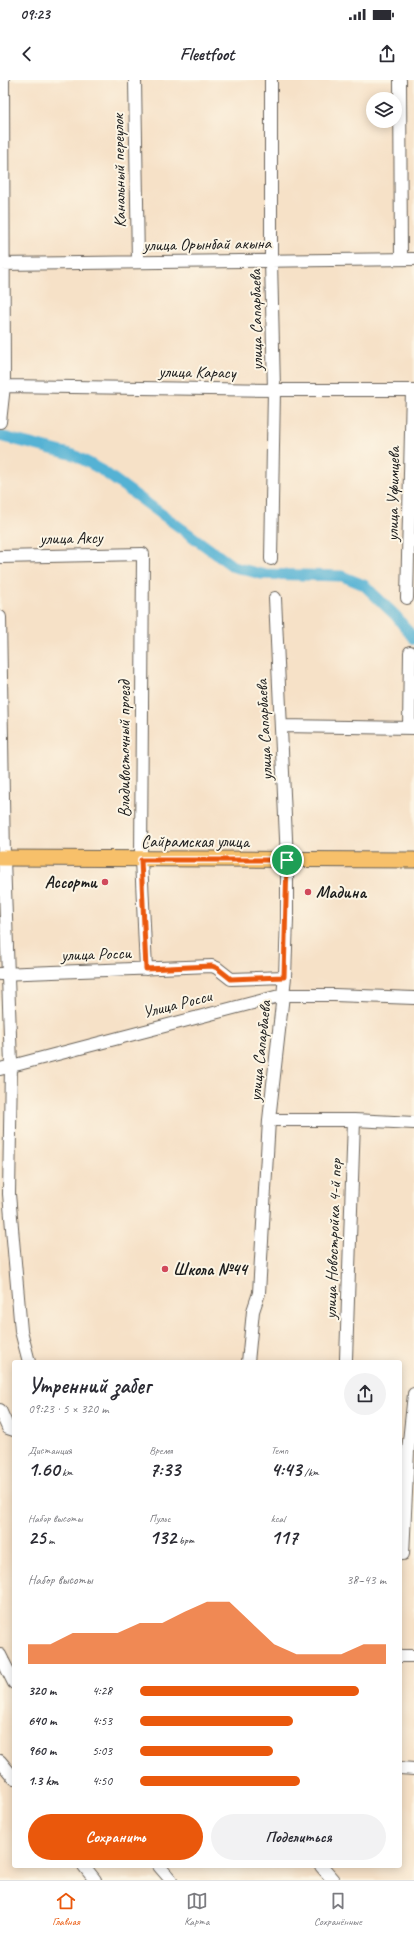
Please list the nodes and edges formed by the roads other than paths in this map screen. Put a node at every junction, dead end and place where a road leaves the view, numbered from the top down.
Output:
1 (3, 80) edge
2 (135, 80) edge
3 (271, 80) edge
4 (400, 80) edge
5 (401, 259) junction
6 (414, 259) edge
7 (271, 261) junction
8 (138, 262) junction
9 (3, 264) edge
10 (4, 386) junction
11 (274, 390) junction
12 (413, 390) edge
13 (0, 422) edge
14 (143, 554) joint
15 (0, 557) edge
16 (271, 559) dead end
17 (275, 598) dead end
18 (407, 598) dead end
19 (0, 617) edge
20 (410, 652) dead end
21 (281, 726) junction
22 (412, 728) edge
23 (2, 858) edge
24 (141, 860) junction
25 (287, 860) junction
26 (414, 860) edge
27 (146, 969) junction
28 (4, 974) edge
29 (284, 977) junction
30 (283, 995) junction
31 (414, 998) edge
32 (5, 1067) edge
33 (269, 1120) junction
34 (354, 1120) junction
35 (414, 1123) edge
36 (5, 1195) edge
37 (346, 1359) dead end
38 (29, 1360) edge
39 (248, 1360) edge
40 (414, 1394) edge
41 (0, 1410) edge
42 (12, 1429) edge
43 (406, 1554) edge
44 (0, 1655) edge
45 (402, 1656) edge
46 (414, 1656) edge
47 (12, 1679) edge
48 (0, 1761) edge
49 (402, 1768) edge
50 (414, 1769) edge
51 (12, 1776) edge
52 (86, 1868) edge
53 (161, 1868) edge
54 (323, 1868) edge
55 (95, 1880) edge
56 (171, 1880) edge
57 (334, 1880) edge

1 - 9 street
2 - 8 street, Канальный переулок
3 - 7 street, улица Сапарбаева
4 - 5 street
5 - 6 street, улица Орынбай акына
5 - 7 street, улица Орынбай акына
7 - 8 street, улица Орынбай акына
7 - 11 street, улица Сапарбаева
8 - 9 street, улица Орынбай акына
9 - 10 street
10 - 11 street, улица Карасу
10 - 13 street
11 - 12 street, улица Карасу
11 - 16 street, улица Сапарбаева
12 - 18 street, улица Уфимцева
14 - 15 street, улица Аксу
14 - 24 street, Владивосточный проезд
17 - 21 street, улица Сапарбаева
19 - 23 street
20 - 22 street
21 - 22 street
21 - 25 street, улица Сапарбаева
23 - 24 main road, Сайрамская улица
23 - 28 street
24 - 25 main road, Сайрамская улица
24 - 27 street, Владивосточный проезд
25 - 26 main road, Сайрамская улица
25 - 29 street, улица Сапарбаева
27 - 28 street, улица Росси
27 - 29 street, улица Росси
28 - 32 street
29 - 30 street, улица Сапарбаева
30 - 31 street, Улица Росси
30 - 32 street, Улица Росси
30 - 33 street, улица Сапарбаева
32 - 36 street
33 - 34 street
33 - 39 street, улица Сапарбаева
34 - 35 street
34 - 37 street, улица Новостройка 4-й пер
36 - 38 street
40 - 43 street
41 - 42 street
44 - 47 street
45 - 46 street
48 - 51 street
49 - 50 street
52 - 55 street
53 - 56 street
54 - 57 street

